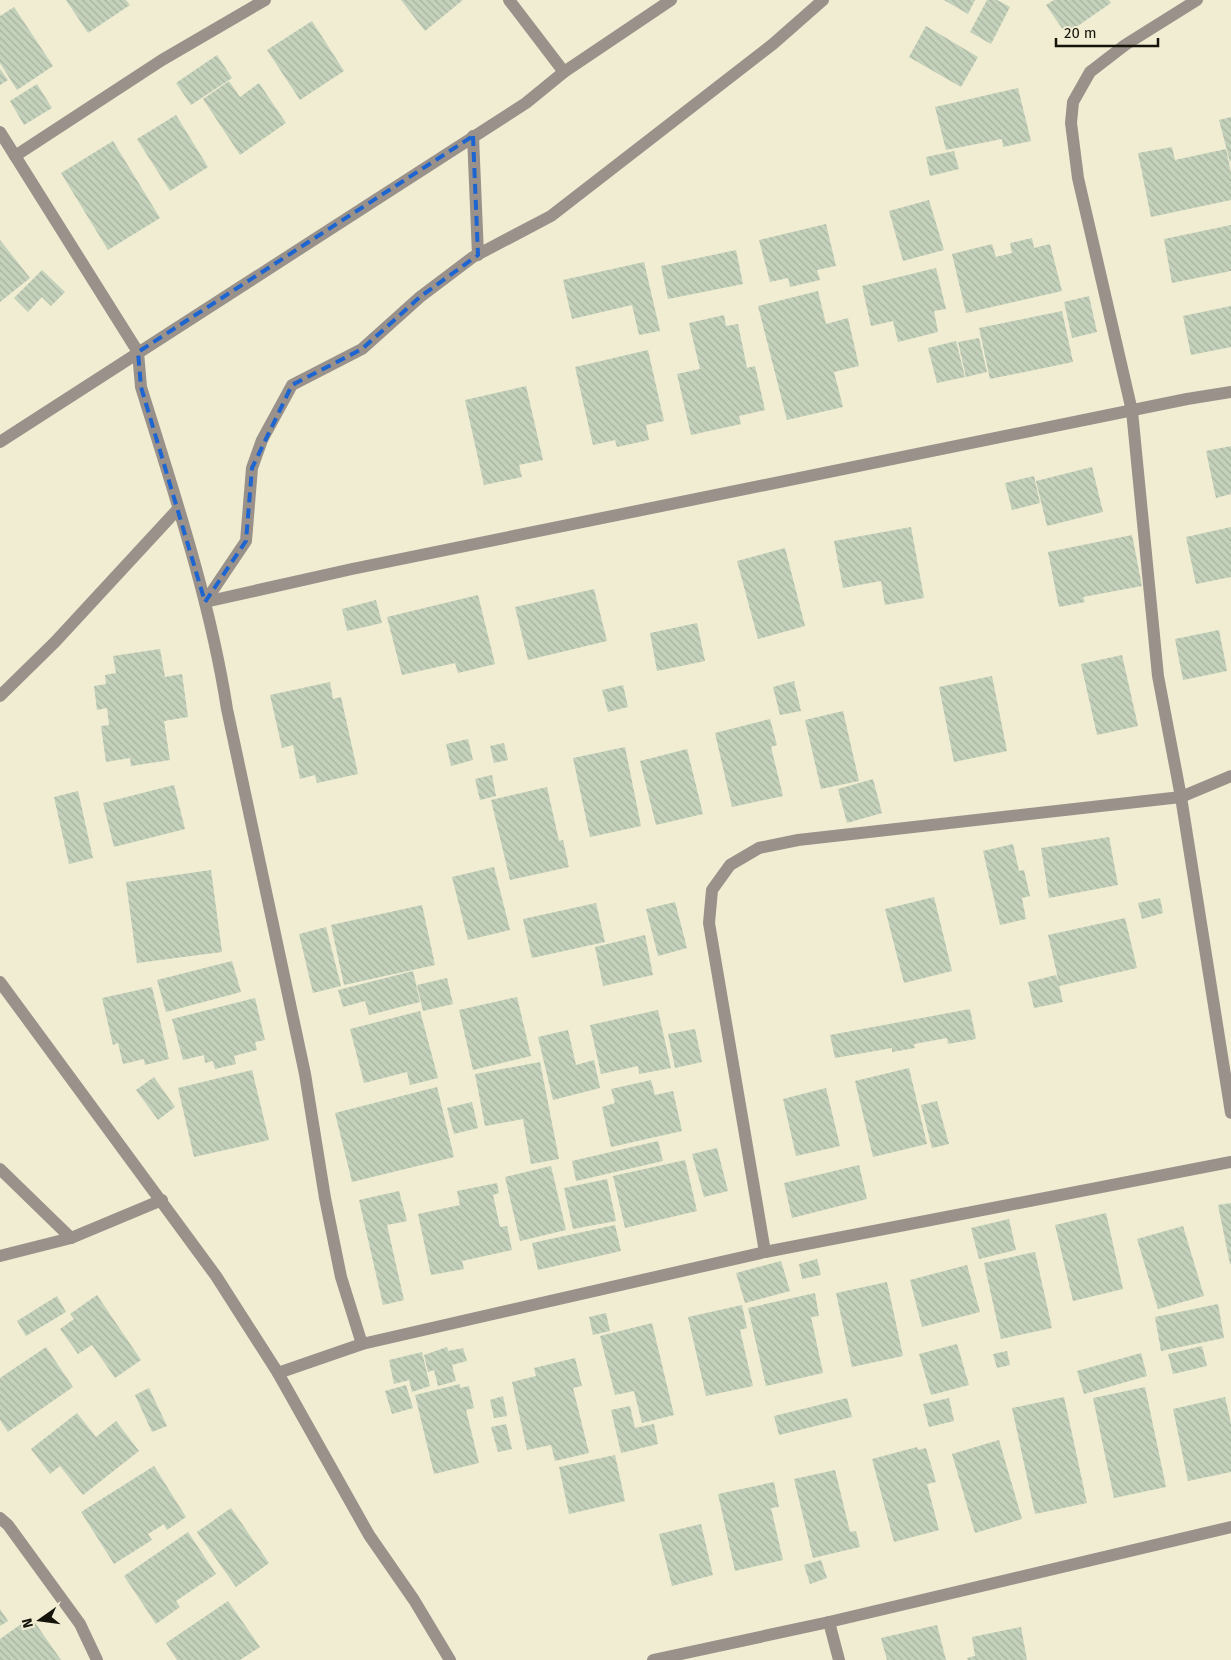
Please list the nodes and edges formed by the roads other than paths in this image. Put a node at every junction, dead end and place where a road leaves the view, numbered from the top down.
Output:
1 (265, 0) edge
2 (509, 0) edge
3 (671, 0) edge
4 (823, 0) edge
5 (1197, 0) edge
6 (564, 72) junction
7 (0, 132) edge
8 (474, 136) junction
9 (15, 156) junction
10 (478, 255) junction
11 (138, 352) junction
12 (1231, 392) edge
13 (1132, 411) junction
14 (0, 442) edge
15 (178, 509) junction
16 (205, 602) junction
17 (0, 696) edge
18 (1231, 776) edge
19 (1180, 796) junction
20 (0, 982) edge
21 (1231, 1113) edge
22 (1231, 1162) edge
23 (0, 1168) edge
24 (162, 1200) junction
25 (71, 1238) junction
26 (765, 1252) junction
27 (0, 1256) edge
28 (362, 1344) junction
29 (278, 1373) junction
30 (0, 1518) edge
31 (1231, 1527) edge
32 (829, 1622) junction
33 (97, 1660) edge
34 (450, 1660) edge
35 (653, 1660) edge
36 (839, 1660) edge

1 - 9 street
2 - 6 street
3 - 6 street
4 - 10 street
5 - 13 street
6 - 8 street
7 - 9 street
8 - 10 street
8 - 11 street
9 - 11 street
10 - 16 street
11 - 14 street
11 - 15 street
12 - 13 street
13 - 16 street
13 - 19 street
15 - 16 street
15 - 17 street
16 - 28 street
18 - 19 street
19 - 21 street
19 - 26 street
20 - 24 street
22 - 26 street
23 - 25 street
24 - 25 street
24 - 29 street
25 - 27 street
26 - 28 street
28 - 29 street
29 - 34 street
30 - 33 street
31 - 32 street
32 - 35 street
32 - 36 street

